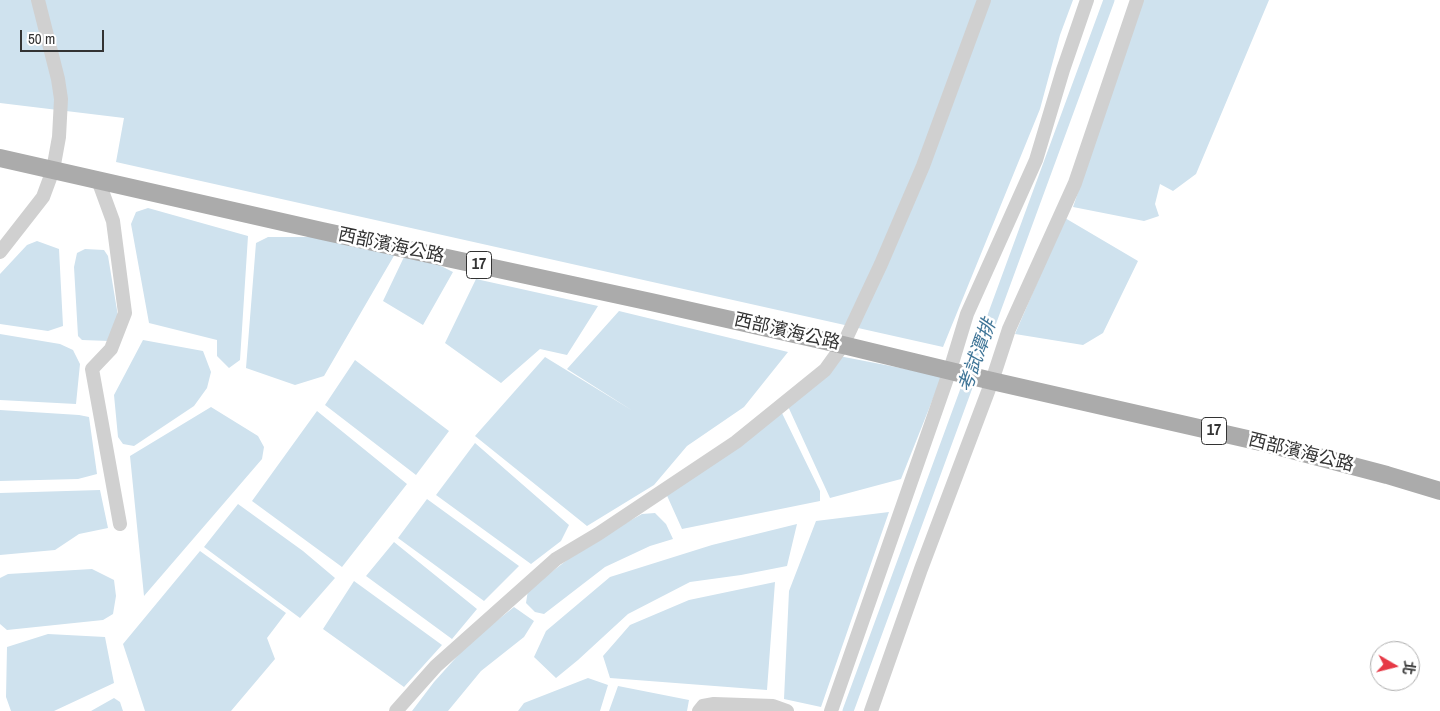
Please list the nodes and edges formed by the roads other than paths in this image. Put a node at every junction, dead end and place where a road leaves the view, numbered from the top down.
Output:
1 (38, 0) edge
2 (984, 0) edge
3 (1087, 0) edge
4 (1138, 0) edge
5 (0, 158) edge
6 (53, 170) junction
7 (98, 180) junction
8 (0, 252) edge
9 (843, 345) junction
10 (954, 372) junction
11 (989, 380) junction
12 (1440, 491) edge
13 (120, 524) dead end
14 (396, 711) edge
15 (699, 711) edge
16 (788, 711) edge
17 (831, 711) edge
18 (871, 711) edge

1 - 6 lane
2 - 9 lane
3 - 10 lane
4 - 11 lane
5 - 6 main road, 西部濱海公路 / 17
6 - 7 main road, 西部濱海公路 / 17
6 - 8 lane
7 - 9 main road, 西部濱海公路 / 17
7 - 13 lane
9 - 10 main road, 西部濱海公路 / 17
9 - 14 lane
10 - 11 main road, 17
10 - 17 lane
11 - 12 main road, 西部濱海公路 / 17
11 - 18 lane
15 - 16 lane

